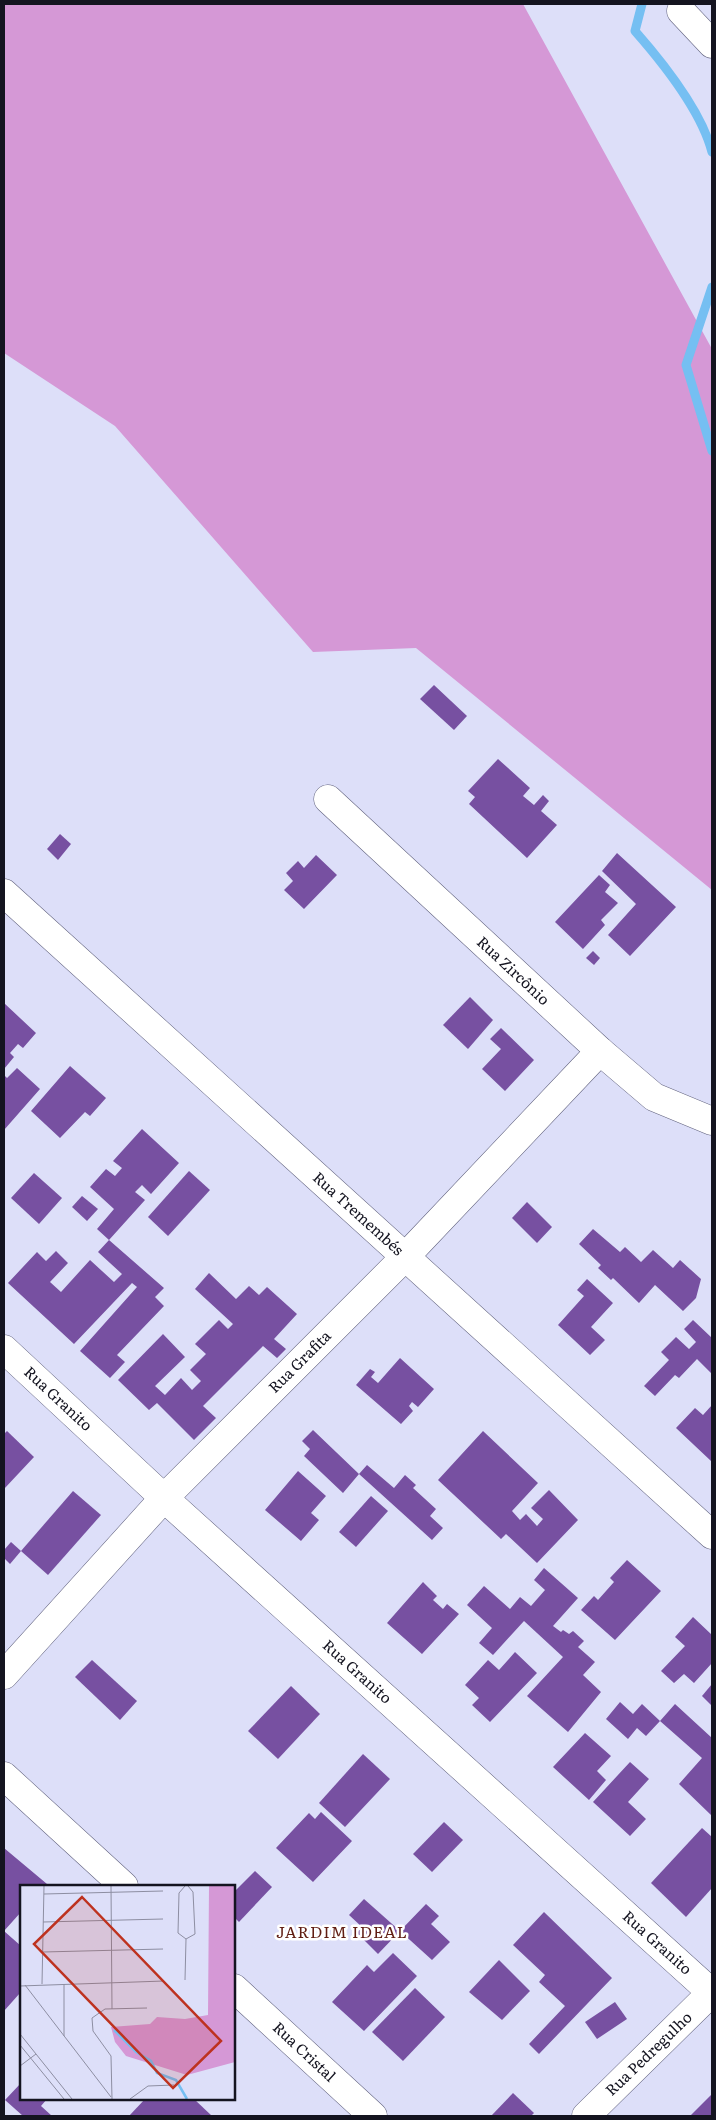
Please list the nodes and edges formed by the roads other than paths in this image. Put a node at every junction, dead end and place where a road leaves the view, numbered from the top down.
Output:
1 (681, 12) dead end
2 (712, 44) edge
3 (328, 799) dead end
4 (4, 892) edge
5 (600, 1051) junction
6 (712, 1121) edge
7 (405, 1257) junction
8 (4, 1348) edge
9 (164, 1498) junction
10 (712, 1535) edge
11 (4, 1675) edge
12 (4, 1776) edge
13 (123, 1885) edge
14 (235, 1989) edge
15 (712, 1992) edge
16 (373, 2116) edge
17 (586, 2116) edge

1 - 2 street
3 - 5 street, Rua Zircônio
4 - 7 street, Rua Tremembés
5 - 6 street, Rua Zircônio
5 - 7 street, Rua Grafita
7 - 9 street, Rua Grafita
7 - 10 street, Rua Tremembés
8 - 9 street, Rua Granito
9 - 11 street, Rua Grafita
9 - 15 street, Rua Granito
12 - 13 street
14 - 16 street, Rua Cristal
15 - 17 street, Rua Pedregulho

